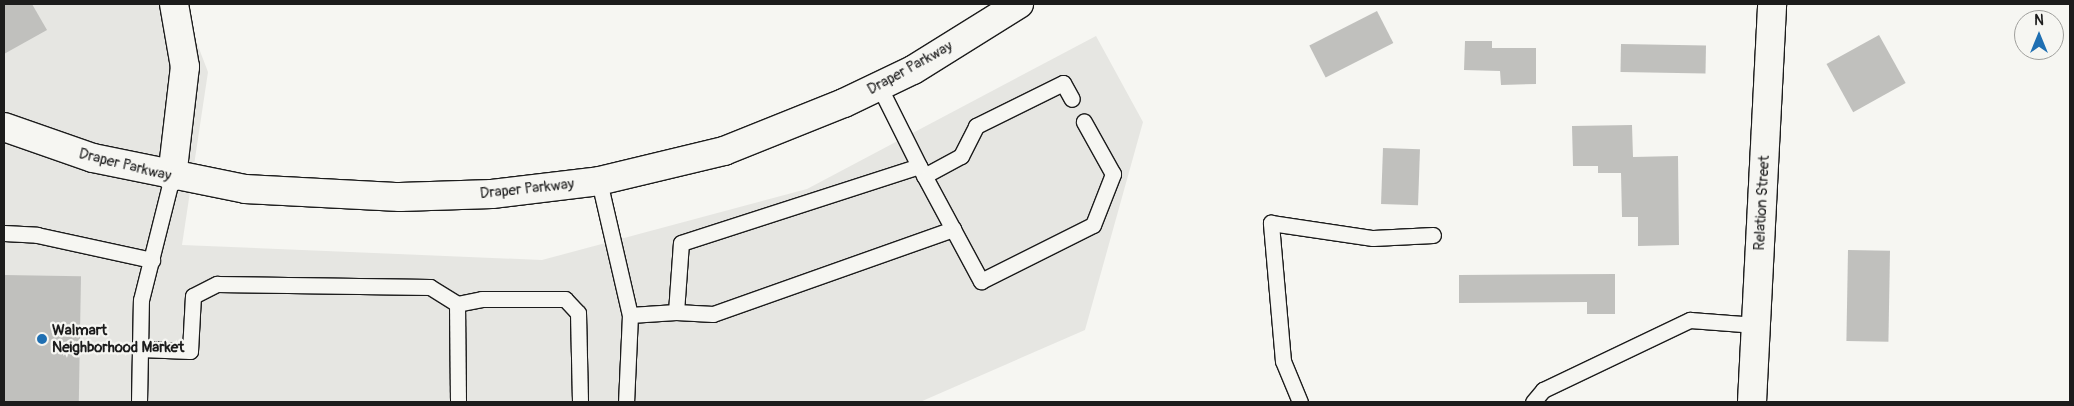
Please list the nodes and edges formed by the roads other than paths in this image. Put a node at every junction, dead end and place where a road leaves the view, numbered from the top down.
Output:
1 (174, 4) edge
2 (1019, 4) edge
3 (1772, 4) edge
4 (879, 86) junction
5 (1072, 99) dead end
6 (1084, 122) dead end
7 (4, 127) edge
8 (922, 171) junction
9 (172, 178) junction
10 (599, 181) junction
11 (953, 229) junction
12 (4, 233) edge
13 (1432, 235) dead end
14 (152, 260) junction
15 (458, 304) junction
16 (676, 312) junction
17 (630, 315) junction
18 (1756, 325) junction
19 (140, 349) junction
20 (139, 402) edge
21 (458, 402) edge
22 (580, 402) edge
23 (626, 402) edge
24 (1300, 402) edge
25 (1533, 402) edge
26 (1752, 402) edge

1 - 9 main road
2 - 4 main road, Draper Parkway
3 - 18 main road, Relation Street
4 - 8 lane
4 - 10 main road, Draper Parkway
5 - 8 lane
6 - 11 lane
7 - 9 main road, Draper Parkway
8 - 11 lane
8 - 16 lane
9 - 10 main road, Draper Parkway
9 - 14 lane
10 - 17 lane
11 - 16 lane
12 - 14 lane
13 - 24 lane
14 - 19 lane
15 - 19 lane
15 - 21 lane
15 - 22 lane
16 - 17 lane
17 - 23 lane
18 - 25 lane
18 - 26 main road, Relation Street
19 - 20 lane

